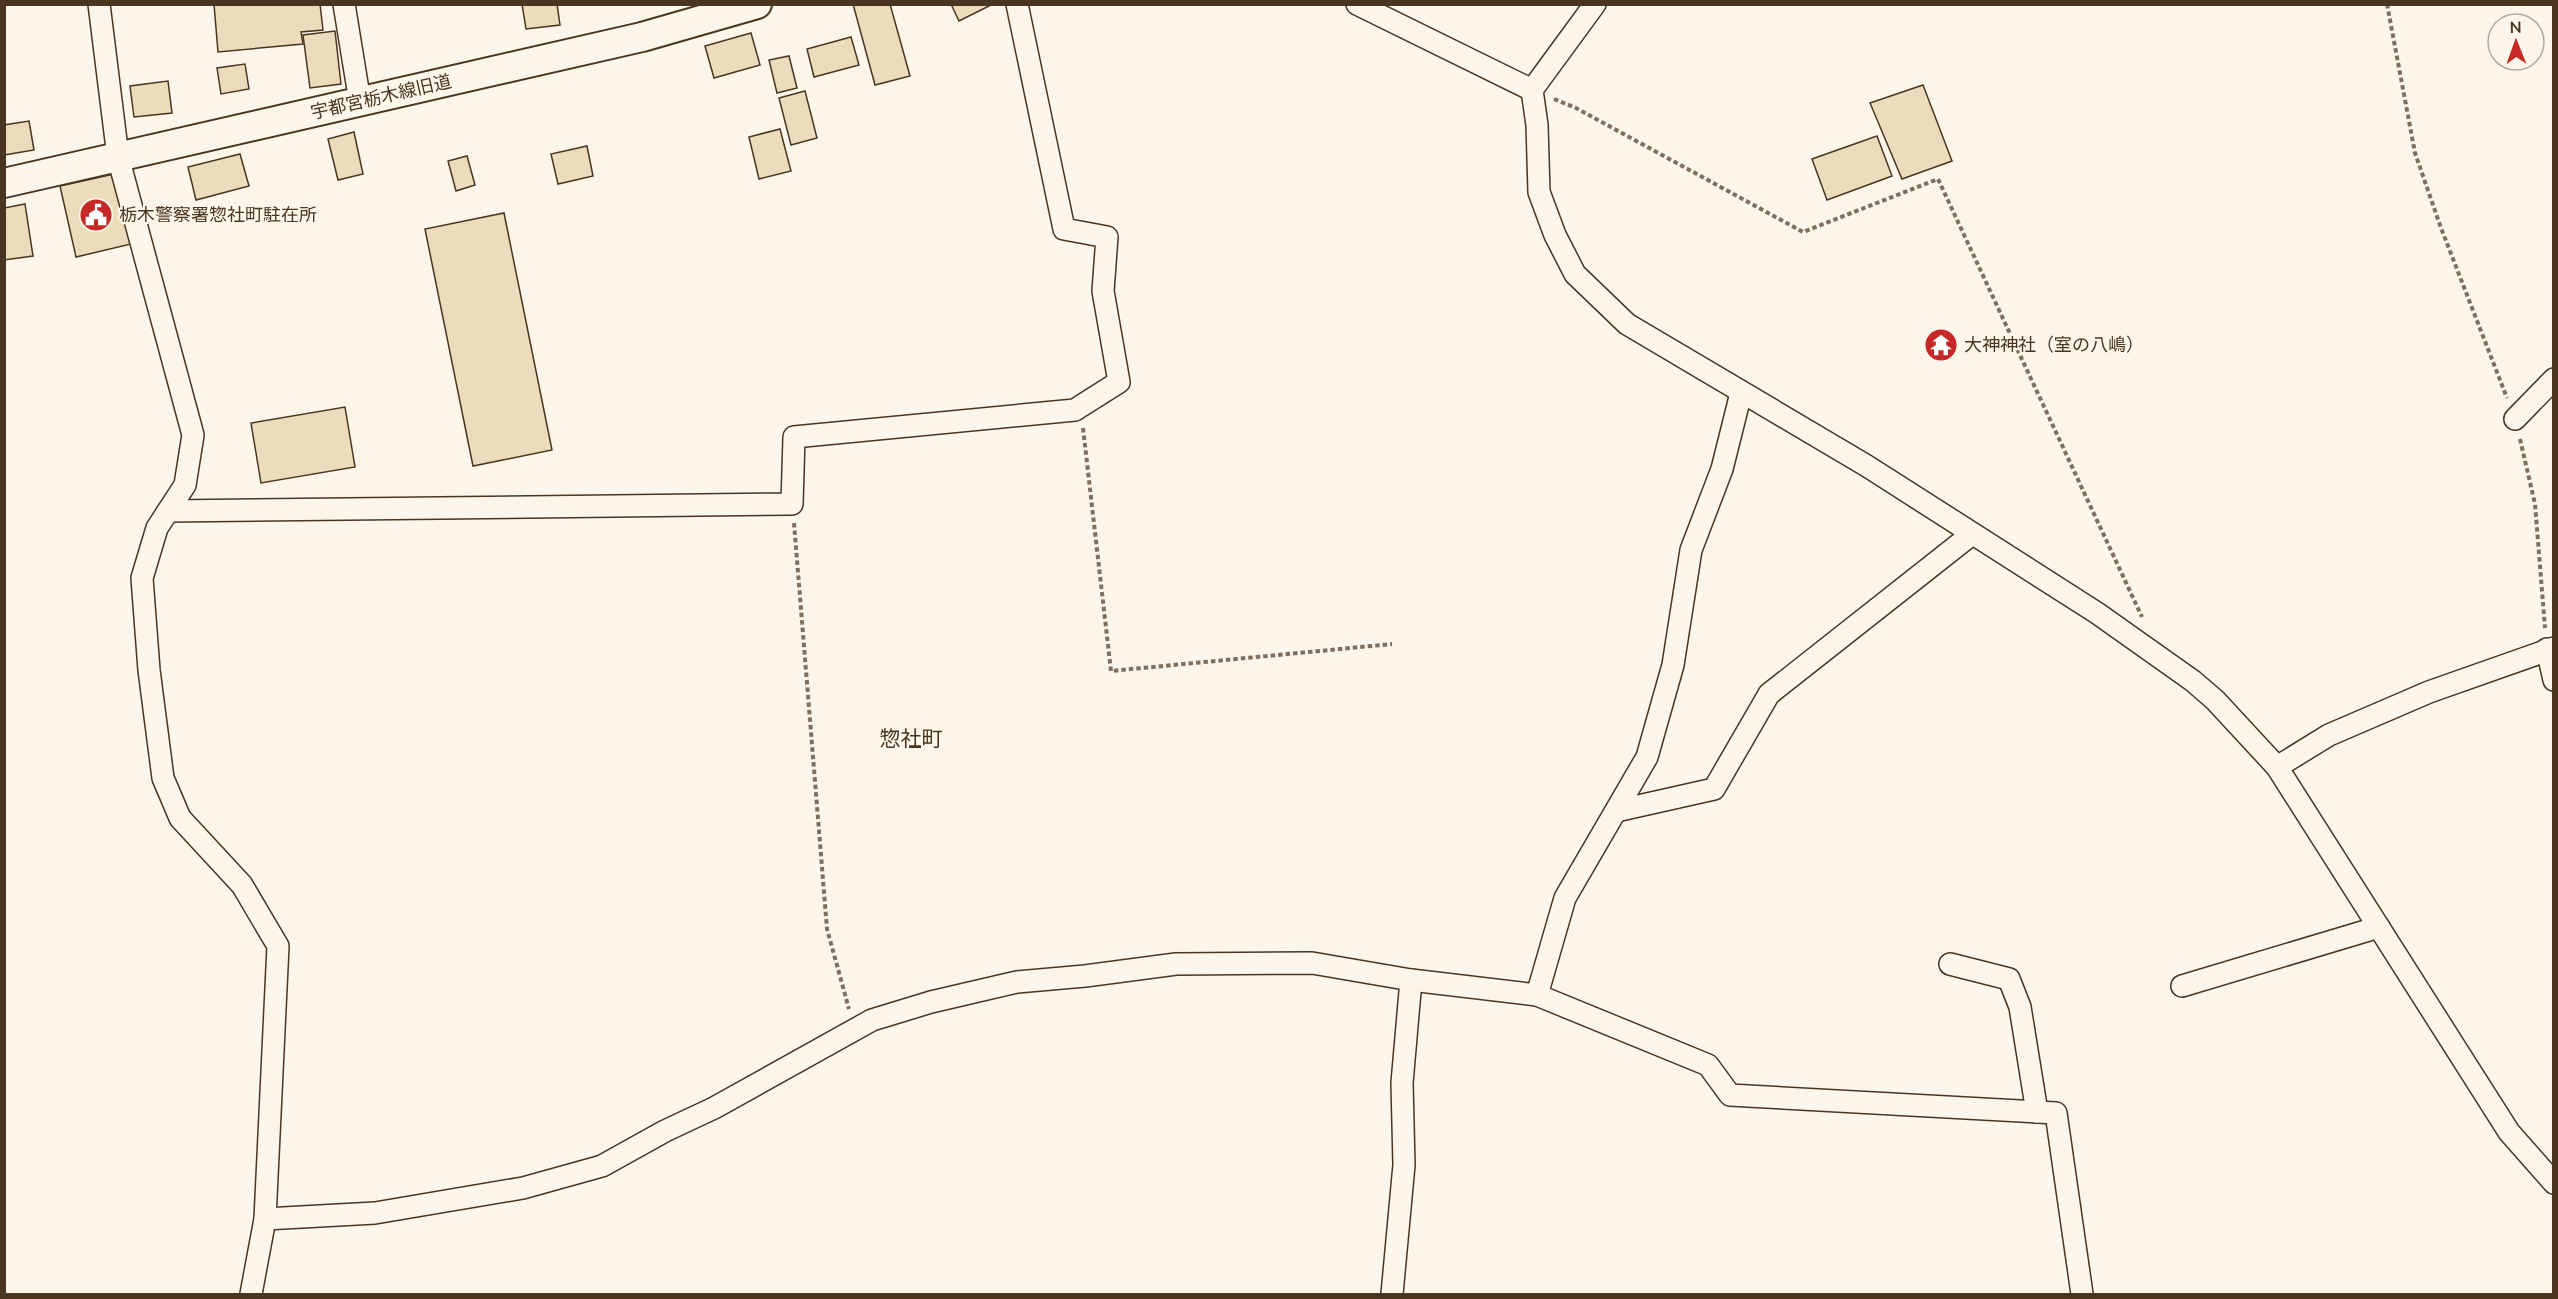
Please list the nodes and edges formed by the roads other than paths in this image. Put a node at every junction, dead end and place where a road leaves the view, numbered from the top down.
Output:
1 (99, 4) edge
2 (344, 4) edge
3 (757, 4) edge
4 (1017, 4) edge
5 (1357, 4) edge
6 (1595, 4) edge
7 (1532, 90) junction
8 (360, 102) junction
9 (118, 157) junction
10 (4, 183) edge
11 (2553, 379) edge
12 (1741, 393) junction
13 (2516, 419) road end
14 (168, 511) junction
15 (1972, 534) junction
16 (2550, 649) edge
17 (2553, 680) edge
18 (2277, 767) junction
19 (1616, 811) junction
20 (2379, 927) junction
21 (1950, 964) dead end
22 (1411, 980) junction
23 (2182, 986) dead end
24 (1537, 995) junction
25 (2037, 1112) junction
26 (2553, 1183) edge
27 (265, 1219) junction
28 (251, 1294) edge
29 (1392, 1294) edge
30 (2082, 1294) edge

1 - 9 street
2 - 8 street
3 - 8 street, 宇都宮栃木線旧道
4 - 14 street
5 - 7 street
6 - 7 street
7 - 12 street
8 - 9 street, 宇都宮栃木線旧道
9 - 10 street, 宇都宮栃木線旧道
9 - 14 street
11 - 13 street
12 - 15 street
12 - 19 street
14 - 27 street
15 - 18 street
15 - 19 street
16 - 17 street
16 - 18 street
18 - 20 street
19 - 24 street
20 - 23 street
20 - 26 street
21 - 25 street
22 - 24 street
22 - 27 street
22 - 29 street
24 - 25 street
25 - 30 street
27 - 28 street

